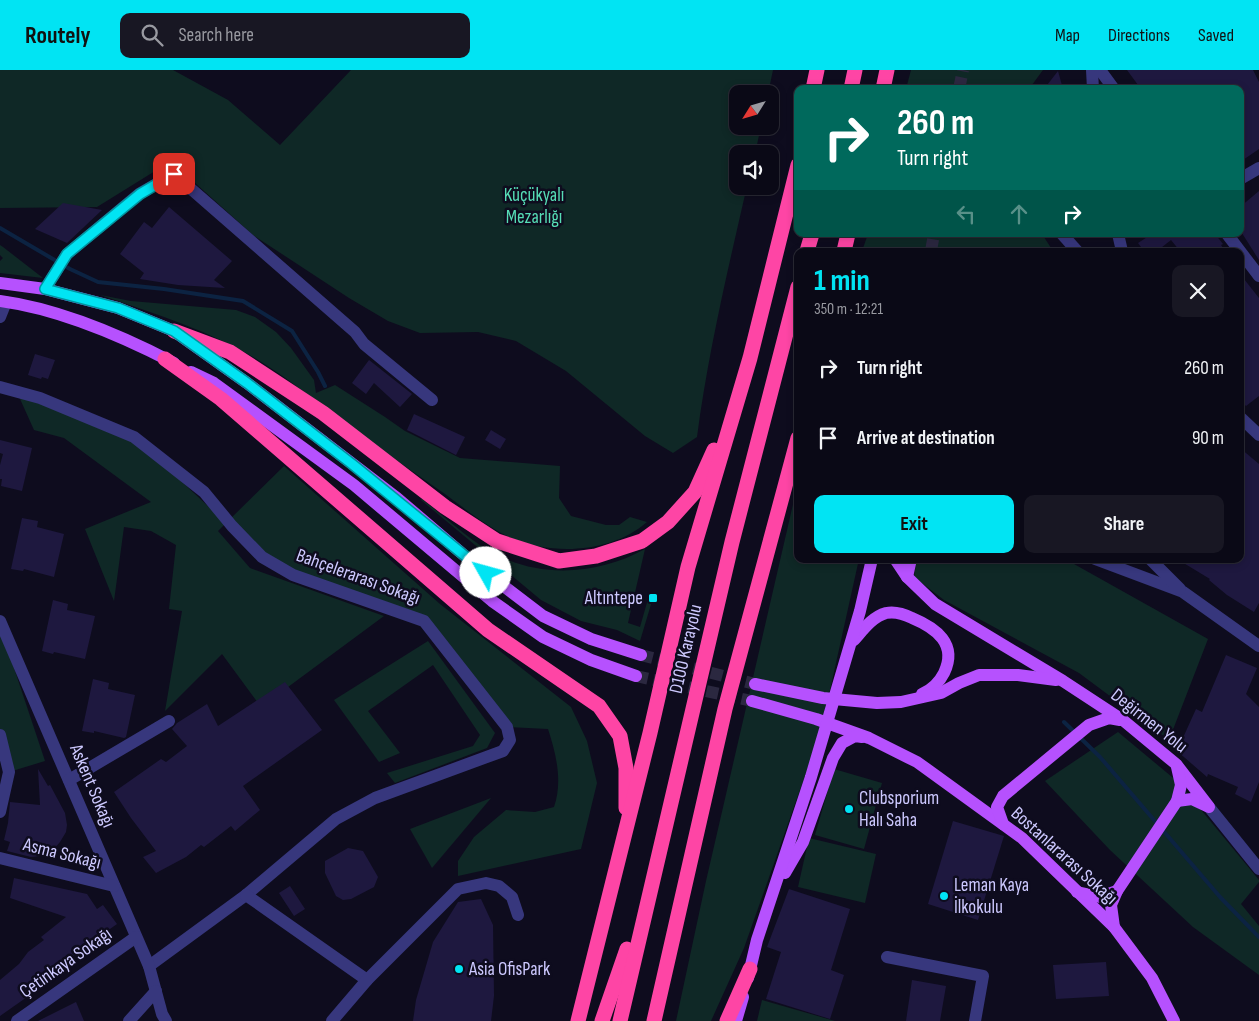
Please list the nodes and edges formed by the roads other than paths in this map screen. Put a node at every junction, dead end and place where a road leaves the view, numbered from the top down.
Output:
1 (817, 70) edge
2 (855, 70) edge
3 (887, 70) edge
4 (1092, 70) edge
5 (1100, 70) edge
6 (814, 85) edge
7 (852, 85) edge
8 (884, 85) edge
9 (1092, 85) edge
10 (1111, 85) edge
11 (1259, 168) edge
12 (1244, 177) edge
13 (794, 181) edge
14 (1064, 237) edge
15 (1229, 237) edge
16 (1074, 248) edge
17 (1238, 248) edge
18 (1244, 256) edge
19 (1259, 276) edge
20 (0, 283) edge
21 (45, 289) junction
22 (3, 301) edge
23 (794, 303) edge
24 (0, 317) edge
25 (174, 331) junction
26 (165, 358) junction
27 (750, 358) junction
28 (0, 387) edge
29 (432, 400) dead end
30 (1244, 421) edge
31 (1259, 435) edge
32 (794, 453) edge
33 (871, 563) edge
34 (898, 563) edge
35 (909, 563) edge
36 (1106, 563) edge
37 (1154, 563) edge
38 (907, 577) junction
39 (1183, 592) junction
40 (0, 622) edge
41 (851, 644) junction
42 (1259, 646) edge
43 (641, 655) tunnel mouth
44 (636, 676) tunnel mouth
45 (1063, 682) junction
46 (755, 684) tunnel mouth
47 (752, 701) tunnel mouth
48 (902, 702) junction
49 (170, 721) dead end
50 (1124, 721) junction
51 (0, 735) edge
52 (869, 738) junction
53 (1176, 764) junction
54 (68, 780) junction
55 (1173, 806) junction
56 (1208, 807) junction
57 (0, 812) edge
58 (1003, 824) junction
59 (626, 830) junction
60 (0, 858) edge
61 (1259, 869) edge
62 (655, 870) junction
63 (114, 886) junction
64 (1117, 891) junction
65 (1077, 892) junction
66 (246, 895) junction
67 (770, 899) junction
68 (518, 915) dead end
69 (1114, 927) junction
70 (136, 936) junction
71 (887, 957) dead end
72 (149, 966) junction
73 (750, 969) junction
74 (367, 980) junction
75 (156, 991) junction
76 (17, 1021) edge
77 (129, 1021) edge
78 (166, 1021) edge
79 (332, 1021) edge
80 (578, 1021) edge
81 (602, 1021) edge
82 (620, 1021) edge
83 (654, 1021) edge
84 (727, 1021) edge
85 (736, 1021) edge
86 (975, 1021) edge
87 (1174, 1021) edge

1 - 6 highway
2 - 7 highway
3 - 8 highway
4 - 9 street
5 - 10 street
11 - 12 street
13 - 27 highway
14 - 16 street
15 - 17 street
18 - 19 street
20 - 21 main road
21 - 25 main road
21 - 29 street
22 - 24 street
22 - 26 main road
23 - 62 highway, D100 Karayolu
25 - 27 highway
25 - 43 main road
26 - 44 main road
26 - 59 highway
27 - 59 highway
28 - 66 street, Bahçelerarası Sokağı
30 - 31 street
32 - 83 highway
33 - 41 main road
34 - 38 main road, Değirmen Yolu
35 - 38 main road
36 - 39 street
37 - 39 street
38 - 45 main road, Değirmen Yolu
39 - 42 street
40 - 54 street, Askent Sokağı
41 - 48 main road
41 - 67 main road
45 - 48 main road
45 - 50 main road, Değirmen Yolu
46 - 48 main road
47 - 52 main road, Bostanlararası Sokağı
49 - 54 street
50 - 53 main road, Değirmen Yolu
50 - 58 main road
51 - 57 street
52 - 58 main road, Bostanlararası Sokağı
52 - 67 main road
53 - 55 main road
53 - 56 main road, Değirmen Yolu
54 - 63 street, Askent Sokağı
55 - 56 main road
55 - 64 main road
56 - 61 street, Değirmen Yolu
58 - 65 main road, Bostanlararası Sokağı
59 - 80 highway
60 - 63 street, Asma Sokağı
62 - 81 highway
62 - 82 highway, D100 Karayolu
63 - 70 street, Askent Sokağı
64 - 65 main road
64 - 69 main road
65 - 69 main road, Bostanlararası Sokağı
66 - 72 street, Bahçelerarası Sokağı
66 - 74 street
67 - 73 main road
68 - 74 street
69 - 87 main road, Bostanlararası Sokağı
70 - 72 street, Askent Sokağı
70 - 76 street, Çetinkaya Sokağı
71 - 86 street
72 - 75 street, Askent Sokağı
73 - 84 highway
73 - 85 main road
74 - 79 street
75 - 77 street
75 - 78 street, Askent Sokağı

